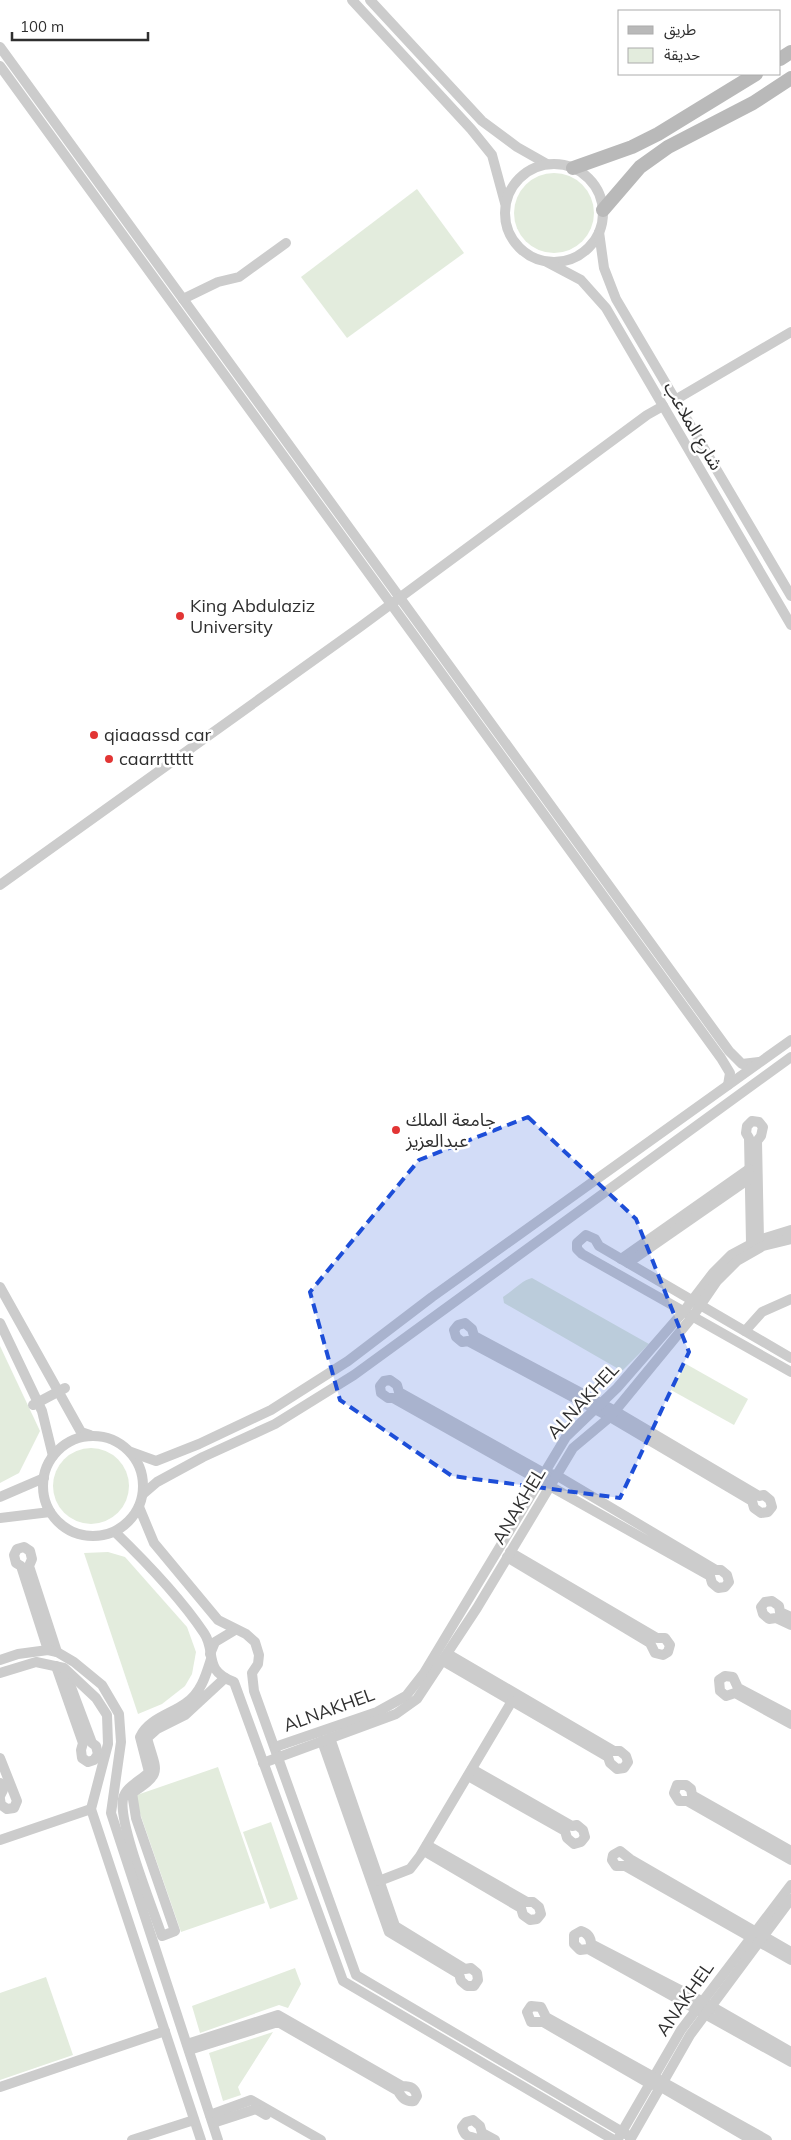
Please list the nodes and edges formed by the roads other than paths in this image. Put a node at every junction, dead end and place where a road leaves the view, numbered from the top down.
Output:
1 (352, 0) edge
2 (370, 0) edge
3 (0, 47) edge
4 (0, 66) edge
5 (754, 75) edge
6 (791, 78) edge
7 (547, 164) junction
8 (573, 168) junction
9 (505, 202) junction
10 (114, 204) junction
11 (603, 210) junction
12 (107, 212) junction
13 (599, 232) junction
14 (286, 243) dead end
15 (547, 262) junction
16 (183, 299) junction
17 (791, 332) edge
18 (676, 400) junction
19 (663, 406) junction
20 (791, 596) edge
21 (395, 599) junction
22 (791, 625) edge
23 (0, 885) edge
24 (791, 1040) edge
25 (791, 1057) edge
26 (759, 1062) junction
27 (728, 1085) junction
28 (749, 1174) junction
29 (791, 1230) edge
30 (791, 1239) edge
31 (755, 1241) junction
32 (624, 1261) junction
33 (0, 1287) edge
34 (791, 1298) edge
35 (696, 1302) junction
36 (688, 1314) junction
37 (0, 1323) edge
38 (745, 1331) junction
39 (791, 1358) edge
40 (791, 1372) edge
41 (61, 1390) junction
42 (36, 1404) junction
43 (599, 1408) junction
44 (612, 1414) junction
45 (90, 1435) junction
46 (131, 1452) junction
47 (53, 1456) junction
48 (556, 1475) junction
49 (542, 1477) junction
50 (44, 1478) junction
51 (550, 1484) junction
52 (143, 1494) junction
53 (0, 1497) edge
54 (139, 1507) junction
55 (50, 1512) junction
56 (0, 1518) edge
57 (115, 1532) junction
58 (509, 1554) junction
59 (791, 1617) edge
60 (791, 1625) edge
61 (235, 1630) junction
62 (53, 1651) junction
63 (210, 1657) junction
64 (446, 1658) junction
65 (0, 1660) edge
66 (60, 1667) junction
67 (0, 1672) edge
68 (252, 1673) junction
69 (230, 1680) junction
70 (512, 1701) junction
71 (791, 1716) edge
72 (791, 1724) edge
73 (326, 1740) junction
74 (276, 1752) junction
75 (0, 1758) edge
76 (263, 1763) junction
77 (470, 1772) junction
78 (0, 1783) edge
79 (0, 1797) edge
80 (91, 1809) junction
81 (0, 1840) edge
82 (426, 1848) junction
83 (791, 1851) edge
84 (791, 1860) edge
85 (380, 1881) junction
86 (791, 1885) edge
87 (791, 1899) edge
88 (758, 1937) junction
89 (791, 1952) edge
90 (791, 1960) edge
91 (704, 2008) junction
92 (165, 2031) junction
93 (188, 2047) junction
94 (791, 2052) edge
95 (791, 2062) edge
96 (176, 2065) junction
97 (194, 2065) junction
98 (652, 2081) junction
99 (662, 2084) junction
100 (0, 2087) edge
101 (196, 2124) junction
102 (214, 2127) edge
103 (618, 2137) edge
104 (630, 2139) edge
105 (132, 2140) edge
106 (201, 2140) edge
107 (308, 2140) edge
108 (321, 2140) edge
109 (479, 2140) edge
110 (495, 2140) edge
111 (752, 2140) edge
112 (767, 2140) edge

1 - 9 street
2 - 7 street
3 - 10 street
4 - 12 street
5 - 8 street
6 - 11 street
7 - 8 street
7 - 9 street
8 - 11 street
9 - 15 street
10 - 12 street
10 - 16 street
11 - 13 street
12 - 21 street
13 - 15 street
13 - 18 street, شارع الملاعب
14 - 16 street
15 - 19 street, شارع الملاعب
16 - 21 street
17 - 18 street
18 - 20 street, شارع الملاعب
19 - 21 street
19 - 22 street, شارع الملاعب
21 - 23 street
21 - 26 street
21 - 27 street
24 - 26 street
25 - 52 street
26 - 27 street
27 - 46 street
28 - 31 street
28 - 31 street
28 - 32 street
29 - 31 street, ALNAKHEL
30 - 35 street
31 - 35 street, ALNAKHEL
32 - 35 street
32 - 36 street
33 - 41 street
34 - 38 street
35 - 36 street, ALNAKHEL
35 - 38 street
36 - 40 street
36 - 43 street, ALNAKHEL
36 - 44 street, ANAKHEL
37 - 42 street
38 - 39 street
41 - 42 street
41 - 45 street
42 - 47 street
43 - 43 street
43 - 44 street
43 - 49 street, ALNAKHEL
44 - 44 street
44 - 48 street, ANAKHEL
45 - 46 street
45 - 47 street
46 - 52 street
47 - 50 street
48 - 49 street
48 - 51 street, ANAKHEL
48 - 51 street
49 - 49 street
49 - 51 street
49 - 74 street, ALNAKHEL
50 - 53 street
50 - 55 street
51 - 58 street, ANAKHEL
52 - 54 street
54 - 57 street
54 - 61 street
55 - 56 street
55 - 57 street
57 - 63 street
58 - 58 street
58 - 64 street, ANAKHEL
59 - 60 street
61 - 63 street
61 - 68 street
62 - 62 street
62 - 65 street
62 - 93 street
63 - 69 street
63 - 69 street
64 - 70 street
64 - 70 street
64 - 73 street, ANAKHEL
66 - 66 street
66 - 67 street
66 - 80 street
68 - 69 street
68 - 74 street
69 - 76 street
70 - 77 street
71 - 72 street
73 - 74 street, ANAKHEL
73 - 85 street
73 - 85 street
74 - 76 street, ANAKHEL
74 - 103 street
75 - 79 street
76 - 103 street
77 - 77 street
77 - 82 street
78 - 79 street
80 - 81 street
80 - 92 street
82 - 82 street
82 - 85 street
83 - 84 street
86 - 88 street
87 - 88 street
88 - 88 street
88 - 89 street
88 - 90 street
88 - 91 street
91 - 91 street
91 - 94 street
91 - 95 street
91 - 98 street, ANAKHEL
91 - 99 street
92 - 96 street
92 - 100 street
93 - 93 street
93 - 97 street
96 - 97 street
96 - 101 street
97 - 102 street
98 - 98 street
98 - 99 street
98 - 103 street, ANAKHEL
99 - 104 street
99 - 111 street
99 - 112 street
101 - 102 street
101 - 105 street
101 - 106 street
102 - 107 street
102 - 108 street
103 - 104 street
109 - 110 street

